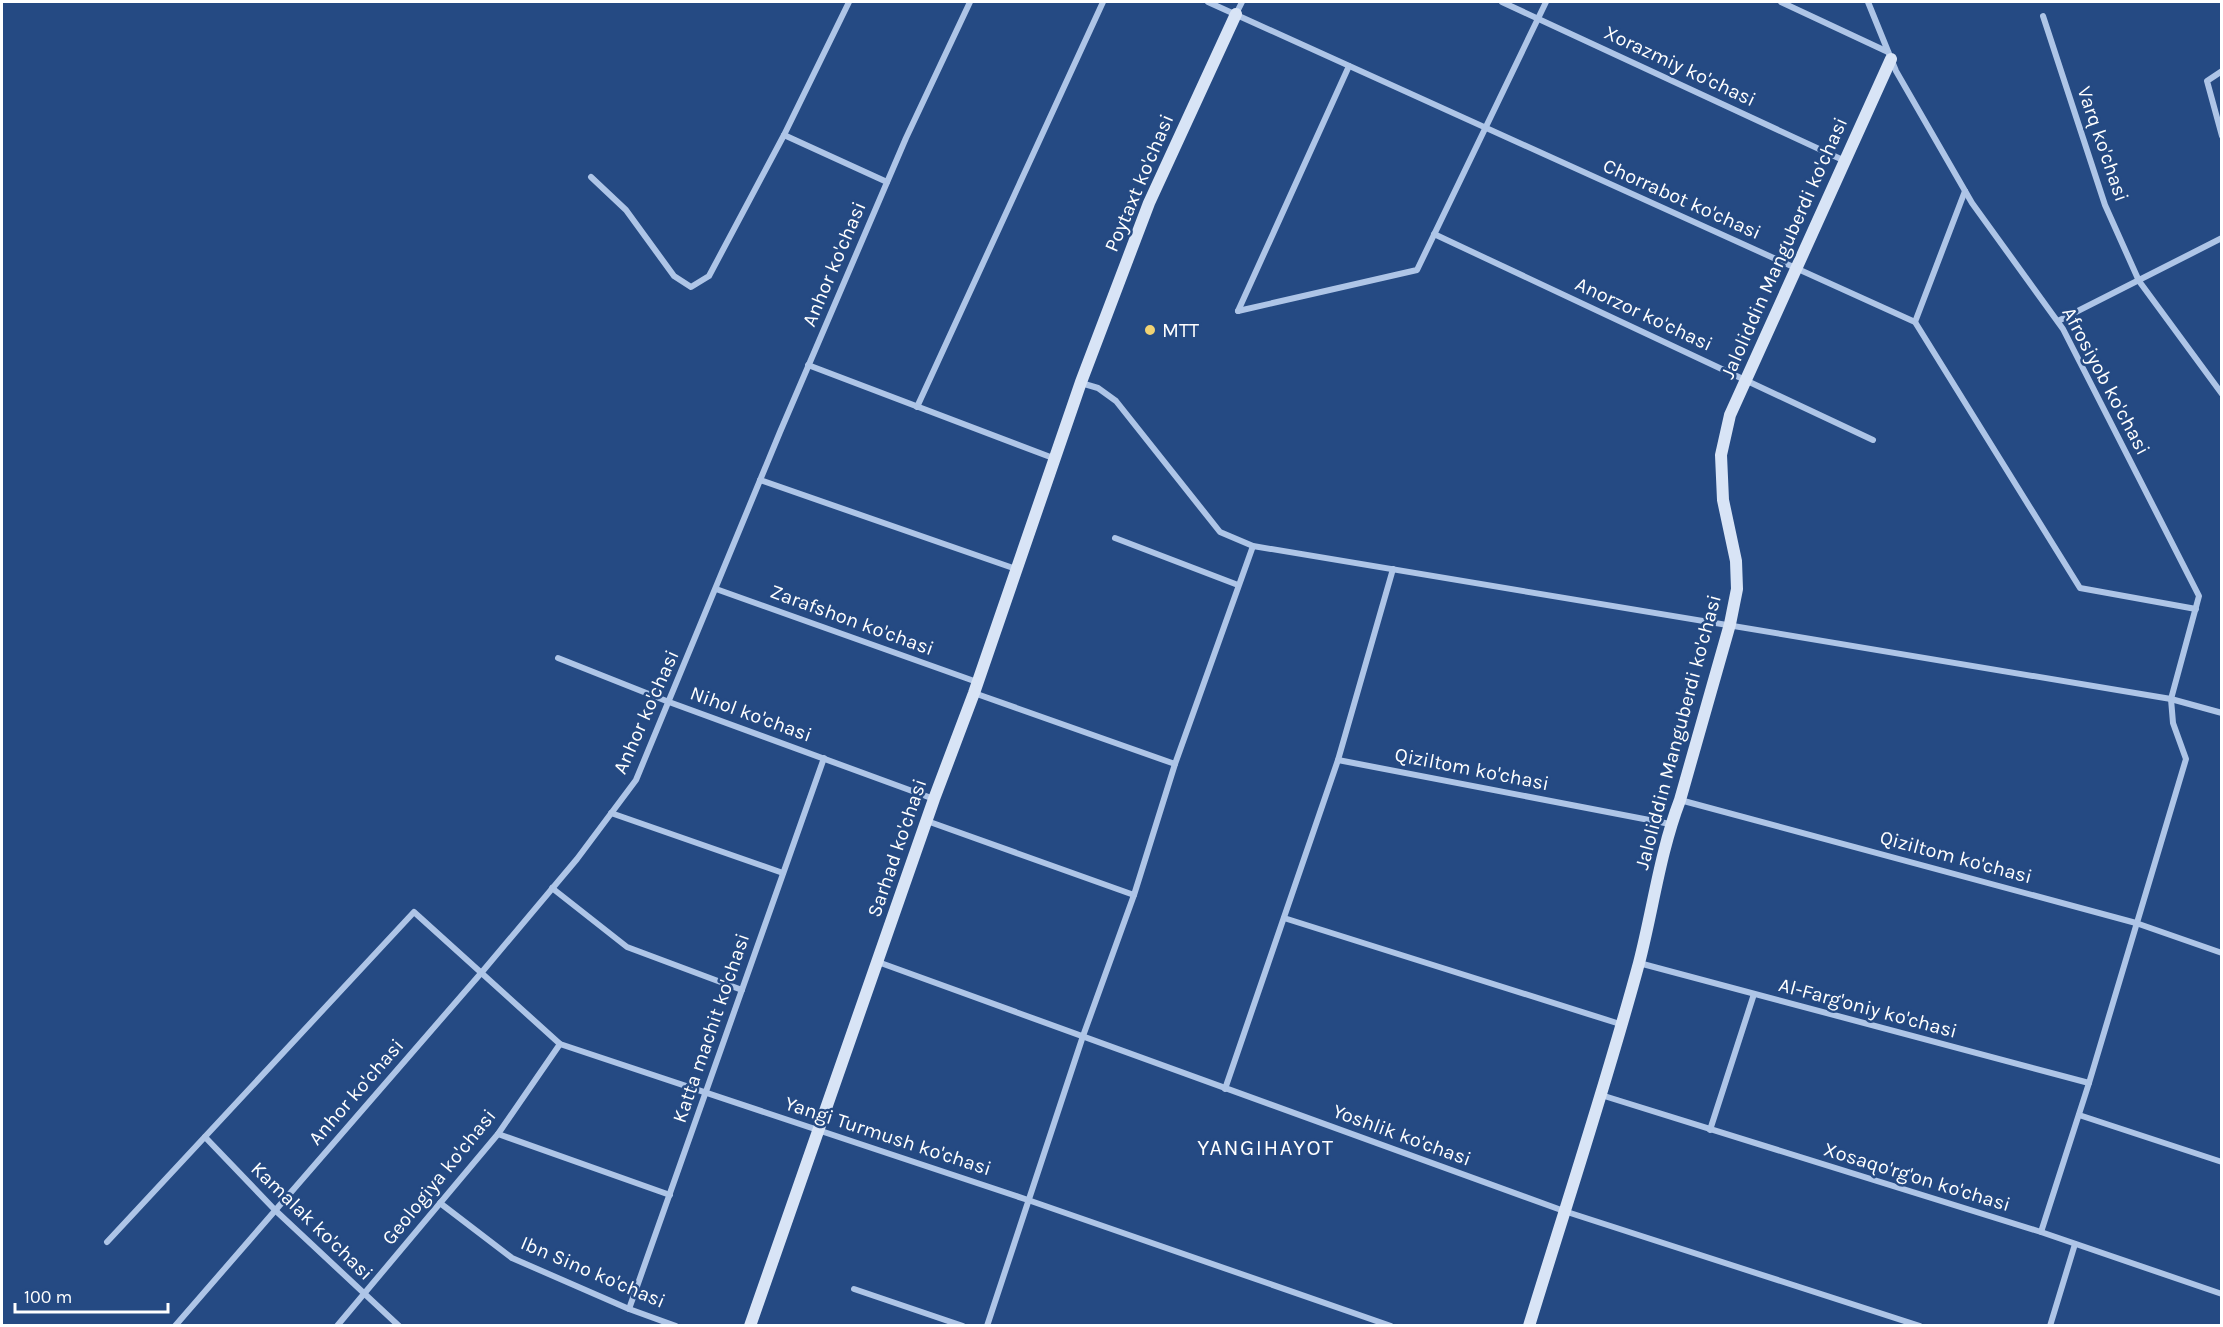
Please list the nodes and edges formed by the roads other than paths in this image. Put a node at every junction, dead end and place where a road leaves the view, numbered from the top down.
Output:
1 (849, 2) edge
2 (970, 2) edge
3 (1103, 2) edge
4 (1208, 2) edge
5 (1242, 2) edge
6 (1502, 2) edge
7 (1546, 2) edge
8 (1782, 2) edge
9 (1868, 2) edge
10 (1236, 14) junction
11 (2043, 16) dead end
12 (1538, 18) junction
13 (1890, 56) junction
14 (1349, 66) junction
15 (2222, 71) edge
16 (1485, 128) junction
17 (783, 135) junction
18 (2222, 136) edge
19 (1845, 161) junction
20 (591, 177) dead end
21 (887, 182) junction
22 (1965, 191) junction
23 (1434, 234) junction
24 (2222, 238) edge
25 (1796, 269) junction
26 (2139, 280) junction
27 (2058, 321) junction
28 (1915, 322) junction
29 (808, 365) junction
30 (1746, 380) junction
31 (1081, 382) junction
32 (2222, 394) edge
33 (917, 407) junction
34 (1873, 440) dead end
35 (1053, 458) junction
36 (760, 480) junction
37 (1115, 538) dead end
38 (1252, 546) junction
39 (1016, 568) junction
40 (1393, 569) junction
41 (1238, 585) junction
42 (716, 589) junction
43 (2196, 609) junction
44 (1730, 624) junction
45 (558, 658) dead end
46 (976, 687) junction
47 (2171, 699) junction
48 (669, 702) junction
49 (2222, 713) edge
50 (824, 758) junction
51 (1338, 760) junction
52 (1175, 764) junction
53 (934, 799) junction
54 (1680, 800) junction
55 (611, 813) junction
56 (927, 821) junction
57 (1671, 824) junction
58 (783, 873) junction
59 (552, 888) junction
60 (1134, 895) junction
61 (1284, 918) junction
62 (2136, 923) junction
63 (2222, 953) edge
64 (878, 962) junction
65 (1639, 963) junction
66 (482, 972) junction
67 (742, 990) junction
68 (1754, 994) junction
69 (1620, 1024) junction
70 (1083, 1036) junction
71 (560, 1044) junction
72 (2089, 1083) junction
73 (1225, 1089) junction
74 (705, 1094) junction
75 (1601, 1095) junction
76 (2079, 1115) junction
77 (818, 1130) junction
78 (1710, 1130) junction
79 (498, 1134) junction
80 (205, 1137) junction
81 (2222, 1162) edge
82 (670, 1195) junction
83 (1028, 1200) junction
84 (440, 1203) junction
85 (275, 1210) junction
86 (1564, 1211) junction
87 (2041, 1233) junction
88 (107, 1242) dead end
89 (2075, 1244) junction
90 (854, 1289) dead end
91 (364, 1294) junction
92 (2222, 1294) edge
93 (629, 1309) junction
94 (175, 1326) edge
95 (337, 1326) edge
96 (399, 1326) edge
97 (676, 1326) edge
98 (750, 1326) edge
99 (963, 1326) edge
100 (987, 1326) edge
101 (1391, 1326) edge
102 (1529, 1326) edge
103 (1920, 1326) edge
104 (2050, 1326) edge

1 - 17 street
2 - 21 street, Anhor ko'chasi
3 - 33 street
4 - 10 street, Chorrabot ko'chasi
5 - 10 street, Poytaxt ko'chasi
6 - 12 street, Xorazmiy ko'chasi
7 - 12 street
8 - 13 street
9 - 13 street, Afrosiyob ko'chasi
10 - 14 street, Chorrabot ko'chasi
10 - 31 street, Poytaxt ko'chasi
11 - 26 street, Varq ko'chasi
12 - 16 street
12 - 19 street, Xorazmiy ko'chasi
13 - 19 street, Jaloliddin Manguberdi ko'chasi
13 - 22 street, Afrosiyob ko'chasi
14 - 16 street, Chorrabot ko'chasi
14 - 23 street
15 - 18 street
16 - 23 street
16 - 25 street, Chorrabot ko'chasi
17 - 20 street
17 - 21 street
19 - 25 street, Jaloliddin Manguberdi ko'chasi
21 - 29 street, Anhor ko'chasi
22 - 27 street, Afrosiyob ko'chasi
22 - 28 street
23 - 30 street, Anorzor ko'chasi
24 - 26 street
25 - 28 street, Chorrabot ko'chasi
25 - 30 street, Jaloliddin Manguberdi ko'chasi
26 - 27 street
26 - 32 street, Varq ko'chasi
27 - 43 street, Afrosiyob ko'chasi
28 - 43 street
29 - 33 street
29 - 36 street, Anhor ko'chasi
30 - 34 street, Anorzor ko'chasi
30 - 44 street, Jaloliddin Manguberdi ko'chasi
31 - 35 street, Sarhad ko'chasi
31 - 38 street
33 - 35 street
35 - 39 street, Sarhad ko'chasi
36 - 39 street
36 - 42 street, Anhor ko'chasi
37 - 41 street
38 - 40 street
38 - 41 street
39 - 46 street, Sarhad ko'chasi
40 - 44 street
40 - 51 street
41 - 52 street
42 - 46 street, Zarafshon ko'chasi
42 - 48 street, Anhor ko'chasi
43 - 47 street, Afrosiyob ko'chasi
44 - 47 street
44 - 54 street, Jaloliddin Manguberdi ko'chasi
45 - 48 street, Nihol ko'chasi
46 - 52 street, Zarafshon ko'chasi
46 - 53 street, Sarhad ko'chasi
47 - 49 street
47 - 62 street
48 - 50 street, Nihol ko'chasi
48 - 55 street, Anhor ko'chasi
50 - 53 street, Nihol ko'chasi
50 - 58 street, Katta machit ko'chasi
51 - 57 street, Qiziltom ko'chasi
51 - 61 street
52 - 60 street
53 - 56 street, Sarhad ko'chasi
54 - 57 street, Jaloliddin Manguberdi ko'chasi
54 - 62 street, Qiziltom ko'chasi
55 - 58 street
55 - 59 street, Anhor ko'chasi
56 - 60 street
56 - 64 street, Sarhad ko'chasi
57 - 65 street, Jaloliddin Manguberdi ko'chasi
58 - 67 street, Katta machit ko'chasi
59 - 66 street, Anhor ko'chasi
59 - 67 street
60 - 70 street
61 - 69 street
61 - 73 street
62 - 63 street, Qiziltom ko'chasi
62 - 72 street
64 - 70 street, Yoshlik ko'chasi
64 - 77 street, Sarhad ko'chasi
65 - 68 street, Al-Farg'oniy ko'chasi
65 - 69 street, Jaloliddin Manguberdi ko'chasi
66 - 71 street, Yangi Turmush ko'chasi
66 - 80 street, Yangi Turmush ko'chasi
66 - 85 street, Anhor ko'chasi
67 - 74 street, Katta machit ko'chasi
68 - 72 street, Al-Farg'oniy ko'chasi
68 - 78 street
69 - 75 street, Jaloliddin Manguberdi ko'chasi
70 - 73 street, Yoshlik ko'chasi
70 - 83 street
71 - 74 street, Yangi Turmush ko'chasi
71 - 79 street, Geologiya ko'chasi
72 - 76 street
73 - 86 street, Yoshlik ko'chasi
74 - 77 street, Yangi Turmush ko'chasi
74 - 82 street, Katta machit ko'chasi
75 - 78 street, Xosaqo'rg'on ko'chasi
75 - 86 street, Jaloliddin Manguberdi ko'chasi
76 - 81 street
76 - 87 street
77 - 83 street, Yangi Turmush ko'chasi
77 - 98 street, Sarhad ko'chasi
78 - 87 street, Xosaqo'rg'on ko'chasi
79 - 82 street
79 - 84 street, Geologiya ko'chasi
80 - 85 street, Kamalak ko'chasi
80 - 88 street
82 - 93 street, Katta machit ko'chasi
83 - 100 street
83 - 101 street, Yangi Turmush ko'chasi
84 - 91 street, Geologiya ko'chasi
84 - 93 street, Ibn Sino ko'chasi
85 - 91 street, Kamalak ko'chasi
85 - 94 street, Anhor ko'chasi
86 - 102 street, Jaloliddin Manguberdi ko'chasi
86 - 103 street, Yoshlik ko'chasi
87 - 89 street, Xosaqo'rg'on ko'chasi
89 - 92 street, Xosaqo'rg'on ko'chasi
89 - 104 street
90 - 99 street
91 - 95 street, Geologiya ko'chasi
91 - 96 street, Kamalak ko'chasi
93 - 97 street, Ibn Sino ko'chasi

